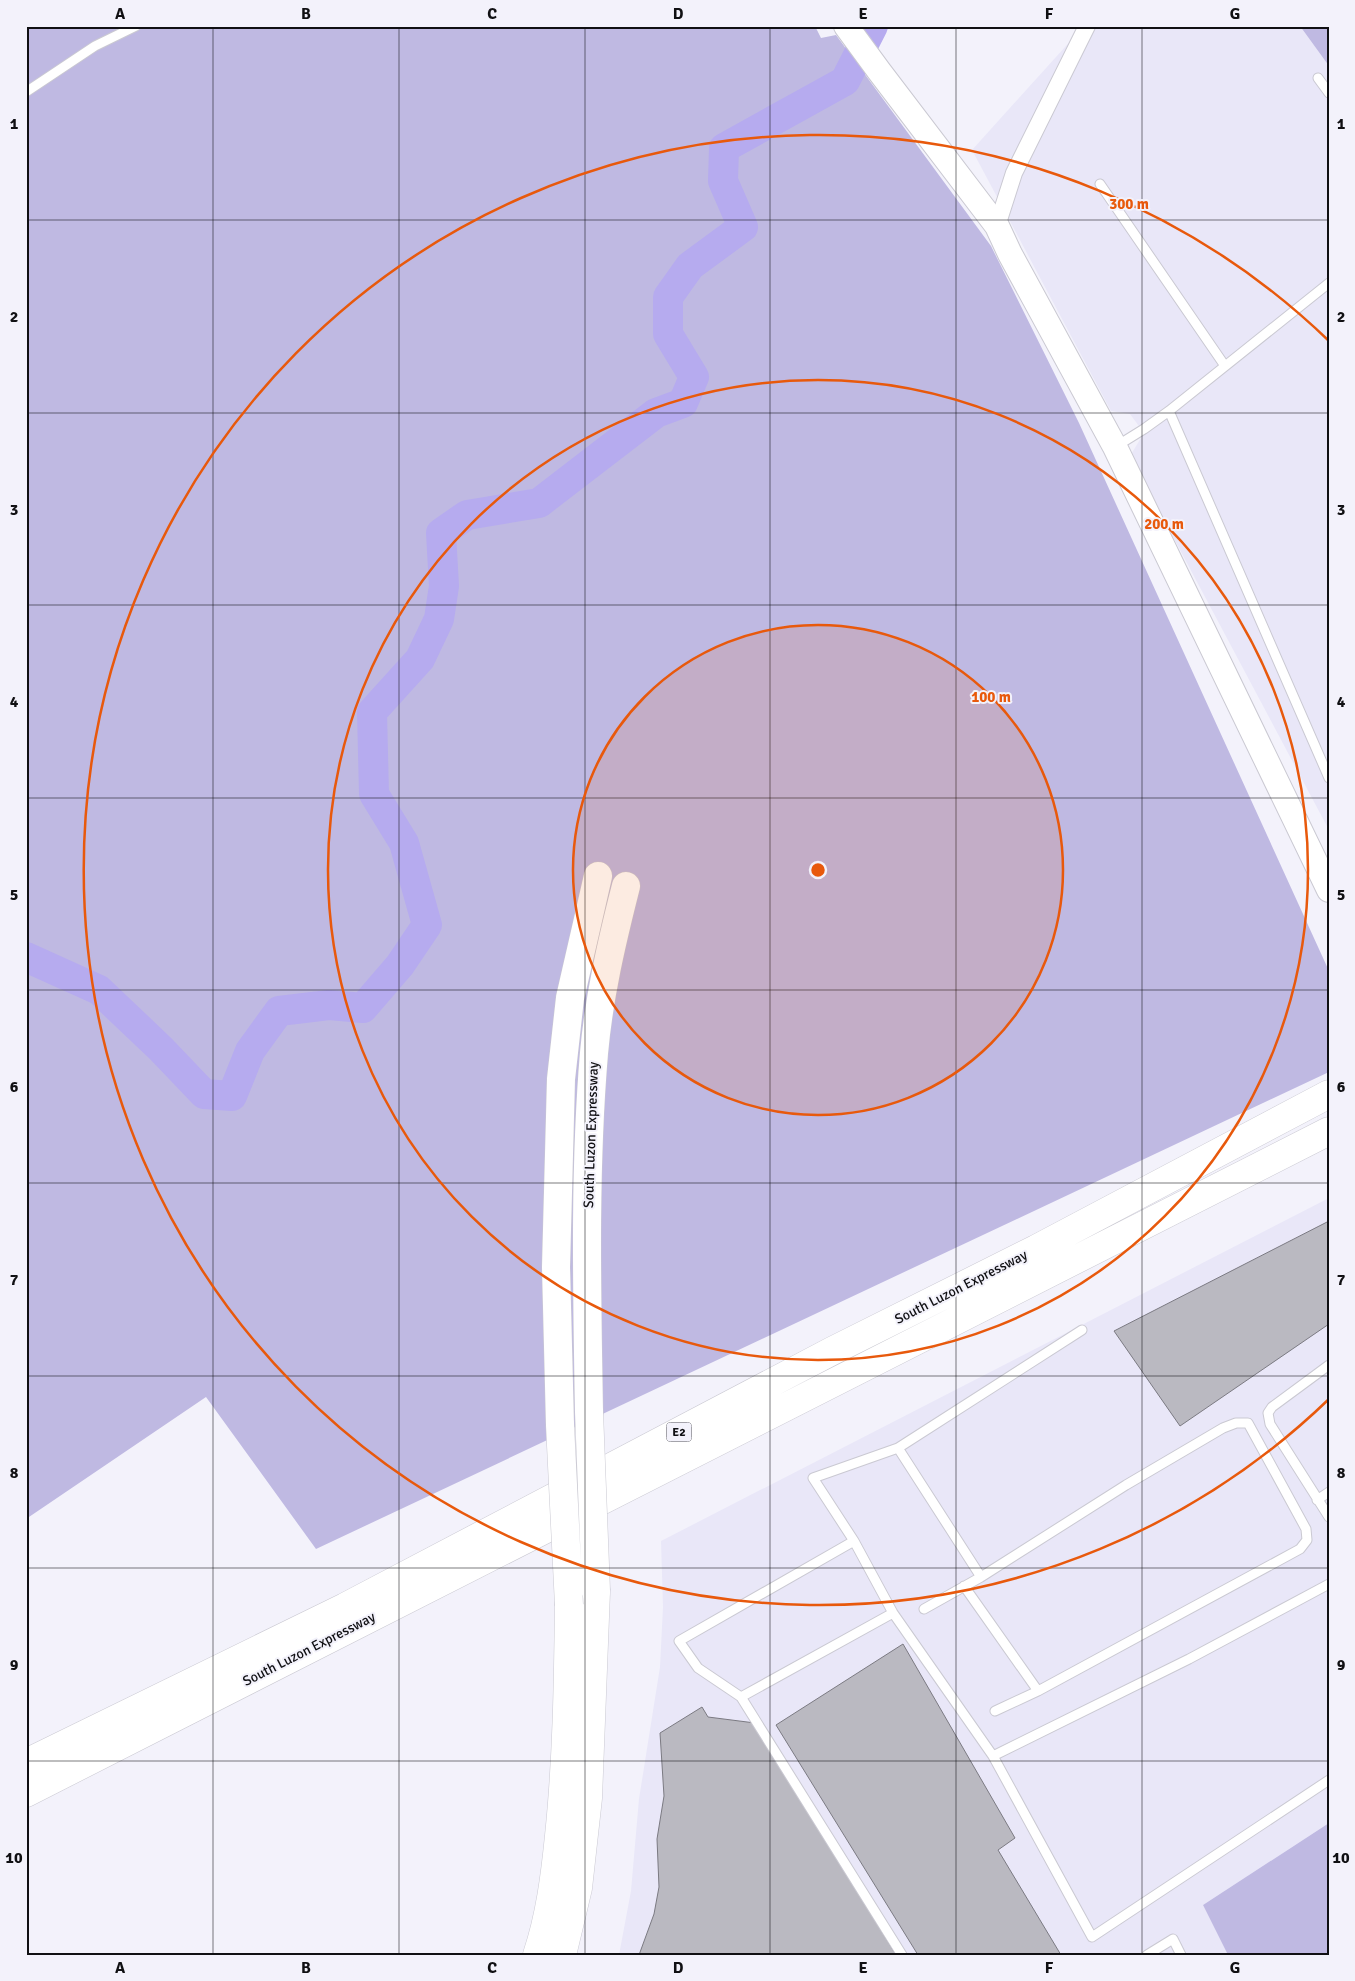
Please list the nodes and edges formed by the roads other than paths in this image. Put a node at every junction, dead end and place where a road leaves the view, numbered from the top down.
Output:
1 (136, 26) edge
2 (1087, 26) edge
3 (849, 31) edge
4 (1318, 78) dead end
5 (26, 92) edge
6 (1329, 93) edge
7 (1100, 184) dead end
8 (998, 226) junction
9 (1329, 282) edge
10 (1225, 366) junction
11 (1169, 411) junction
12 (1115, 447) junction
13 (1329, 778) edge
14 (598, 876) dead end
15 (1327, 883) edge
16 (626, 886) dead end
17 (1329, 1094) edge
18 (1329, 1131) edge
19 (1082, 1330) dead end
20 (1329, 1365) edge
21 (898, 1448) junction
22 (1329, 1492) edge
23 (1317, 1500) junction
24 (1329, 1517) edge
25 (854, 1541) junction
26 (981, 1577) junction
27 (1329, 1584) edge
28 (964, 1586) junction
29 (924, 1609) dead end
30 (893, 1613) junction
31 (1038, 1690) junction
32 (741, 1697) junction
33 (995, 1711) dead end
34 (993, 1756) junction
35 (26, 1763) edge
36 (1329, 1780) edge
37 (26, 1793) edge
38 (538, 1955) edge
39 (562, 1955) edge
40 (902, 1955) edge
41 (1147, 1955) edge
42 (1181, 1955) edge

1 - 5 lane
2 - 8 street
3 - 8 street
4 - 6 lane
7 - 10 lane
8 - 12 street
9 - 10 lane
10 - 11 lane
11 - 12 lane
11 - 13 lane
12 - 15 street
14 - 38 highway, bridge
16 - 39 highway, South Luzon Expressway, bridge
17 - 35 highway, South Luzon Expressway / E2
18 - 37 highway, South Luzon Expressway / E2
19 - 21 lane
20 - 23 lane
21 - 25 lane
21 - 26 lane
22 - 23 lane
23 - 24 lane
25 - 30 lane
25 - 32 lane
26 - 28 lane
26 - 31 lane
27 - 34 lane
28 - 29 lane
28 - 31 lane
30 - 32 lane
30 - 34 lane
31 - 33 lane
32 - 40 lane
34 - 36 lane
41 - 42 lane

